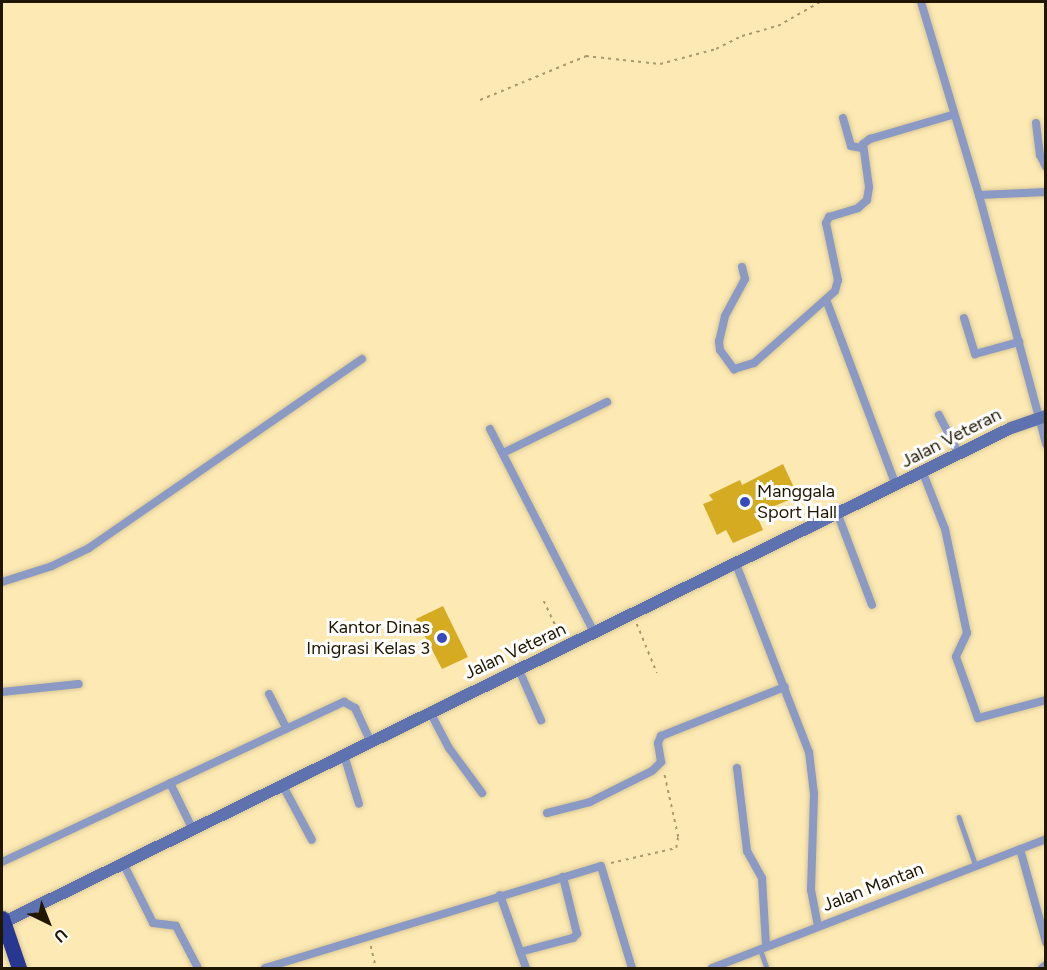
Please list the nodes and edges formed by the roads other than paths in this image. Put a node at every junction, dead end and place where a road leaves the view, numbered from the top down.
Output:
1 (921, 2) edge
2 (952, 116) junction
3 (843, 118) dead end
4 (1036, 123) dead end
5 (861, 148) junction
6 (1046, 167) edge
7 (1046, 192) edge
8 (979, 195) junction
9 (742, 267) dead end
10 (826, 302) junction
11 (964, 318) dead end
12 (1018, 342) junction
13 (362, 359) dead end
14 (607, 402) dead end
15 (939, 416) dead end
16 (1042, 417) edge
17 (490, 429) dead end
18 (1046, 444) edge
19 (503, 453) junction
20 (959, 454) junction
21 (923, 473) junction
22 (896, 486) junction
23 (838, 515) junction
24 (736, 564) junction
25 (2, 582) edge
26 (872, 604) dead end
27 (595, 634) junction
28 (519, 670) junction
29 (79, 684) dead end
30 (785, 687) junction
31 (2, 692) edge
32 (269, 694) dead end
33 (1046, 700) edge
34 (430, 712) junction
35 (541, 720) dead end
36 (287, 729) junction
37 (371, 742) junction
38 (344, 755) junction
39 (737, 768) dead end
40 (170, 783) junction
41 (283, 786) junction
42 (482, 793) dead end
43 (359, 804) dead end
44 (547, 813) dead end
45 (959, 817) dead end
46 (193, 830) junction
47 (1046, 839) edge
48 (312, 840) dead end
49 (1020, 849) junction
50 (2, 862) edge
51 (123, 863) junction
52 (976, 866) junction
53 (563, 877) junction
54 (500, 895) junction
55 (2, 921) edge
56 (818, 926) junction
57 (1046, 942) edge
58 (2, 945) edge
59 (763, 947) junction
60 (520, 952) junction
61 (1046, 965) edge
62 (9, 969) edge
63 (19, 969) edge
64 (198, 969) edge
65 (265, 969) edge
66 (526, 969) edge
67 (632, 969) edge
68 (712, 969) edge
69 (767, 969) edge
70 (1042, 969) edge

1 - 2 street
2 - 5 street
2 - 8 street
3 - 5 street
4 - 6 street
5 - 10 street
7 - 8 street
8 - 12 street
9 - 10 street
10 - 22 street
11 - 12 street
12 - 16 street
13 - 25 street
14 - 19 street
15 - 20 street
16 - 18 street
16 - 20 street, Jalan Veteran
17 - 19 street
19 - 27 street
20 - 21 street, Jalan Veteran
21 - 22 street, Jalan Veteran
21 - 33 street
22 - 23 street, Jalan Veteran
23 - 24 street, Jalan Veteran
23 - 26 street
24 - 27 street, Jalan Veteran
24 - 30 street
27 - 28 street, Jalan Veteran
28 - 34 street, Jalan Veteran
28 - 35 street
29 - 31 street
30 - 44 street
30 - 56 street
32 - 36 street
34 - 37 street, Jalan Veteran
34 - 42 street
36 - 37 street
36 - 40 street
37 - 38 street, Jalan Veteran
38 - 41 street, Jalan Veteran
38 - 43 street
39 - 59 street
40 - 46 street
40 - 50 street
41 - 46 street, Jalan Veteran
41 - 48 street
45 - 52 lane
46 - 51 street, Jalan Veteran
47 - 49 street, Jalan Mantan
49 - 52 street, Jalan Mantan
49 - 57 street
51 - 55 street, Jalan Veteran
51 - 64 street
52 - 56 street, Jalan Mantan
53 - 54 street
53 - 60 street
53 - 67 street
54 - 60 street
54 - 65 street
55 - 63 highway
56 - 59 street, Jalan Mantan
58 - 62 highway
59 - 68 street, Jalan Mantan
59 - 69 lane
60 - 66 street
61 - 70 street

